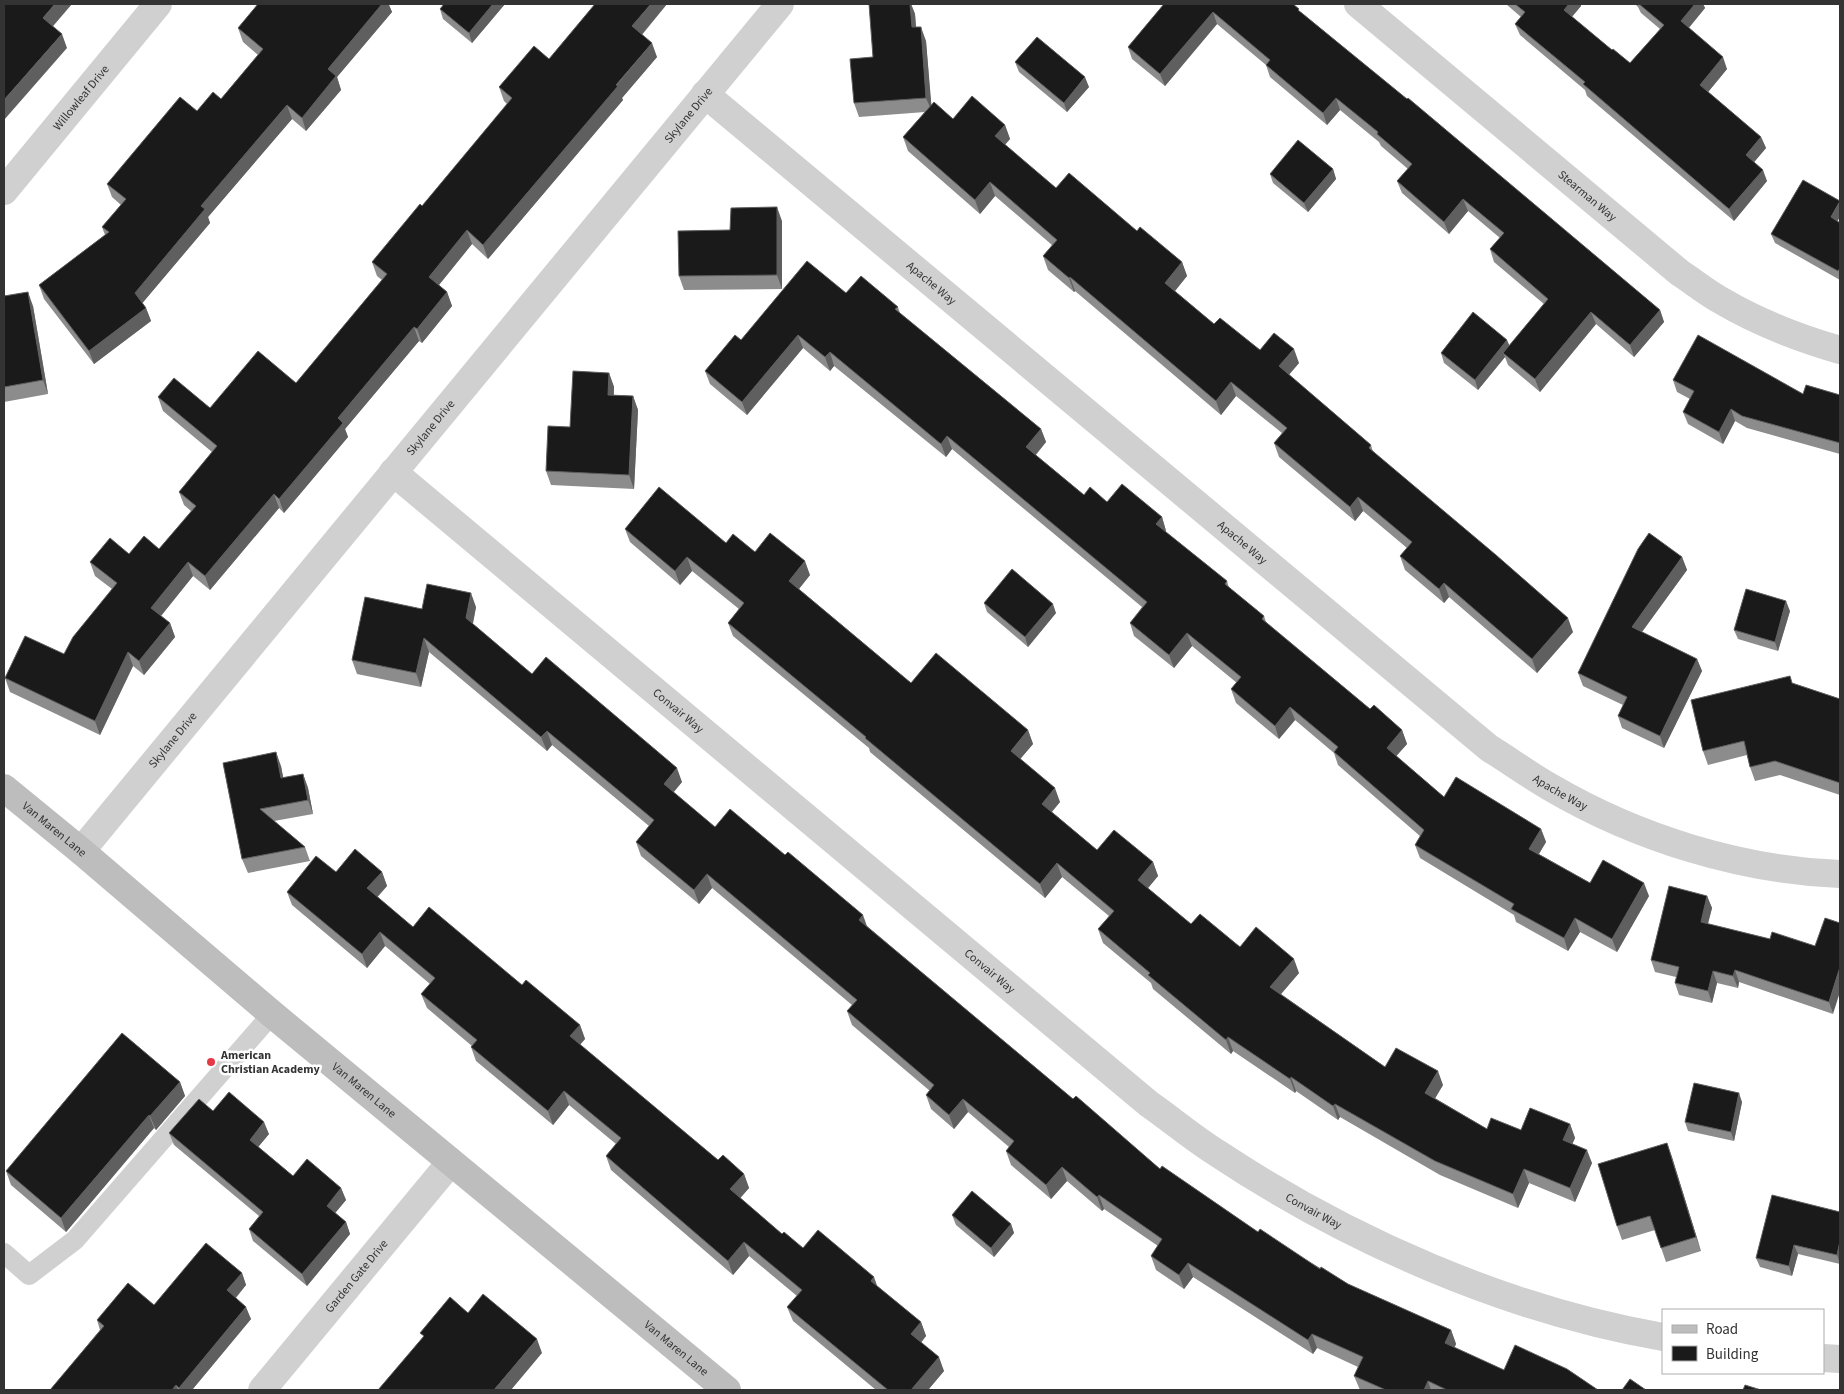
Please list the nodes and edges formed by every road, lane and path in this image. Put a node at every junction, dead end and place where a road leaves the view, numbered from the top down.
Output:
1 (158, 4) edge
2 (780, 4) edge
3 (1358, 4) edge
4 (705, 94) junction
5 (4, 191) edge
6 (1840, 350) edge
7 (393, 472) junction
8 (4, 788) edge
9 (81, 851) junction
10 (1840, 874) edge
11 (272, 1014) junction
12 (450, 1163) junction
13 (4, 1253) edge
14 (1662, 1337) edge
15 (1824, 1358) edge
16 (1840, 1359) edge
17 (262, 1390) edge
18 (727, 1390) edge

1 - 5 street, Willowleaf Drive
2 - 4 street, Skylane Drive
3 - 6 street, Stearman Way
4 - 7 street, Skylane Drive
4 - 10 street, Apache Way
7 - 9 street, Skylane Drive
7 - 14 street, Convair Way
8 - 9 main road, Van Maren Lane
9 - 11 main road, Van Maren Lane
11 - 12 main road, Van Maren Lane
11 - 13 lane
12 - 17 street, Garden Gate Drive
12 - 18 main road, Van Maren Lane
15 - 16 street

